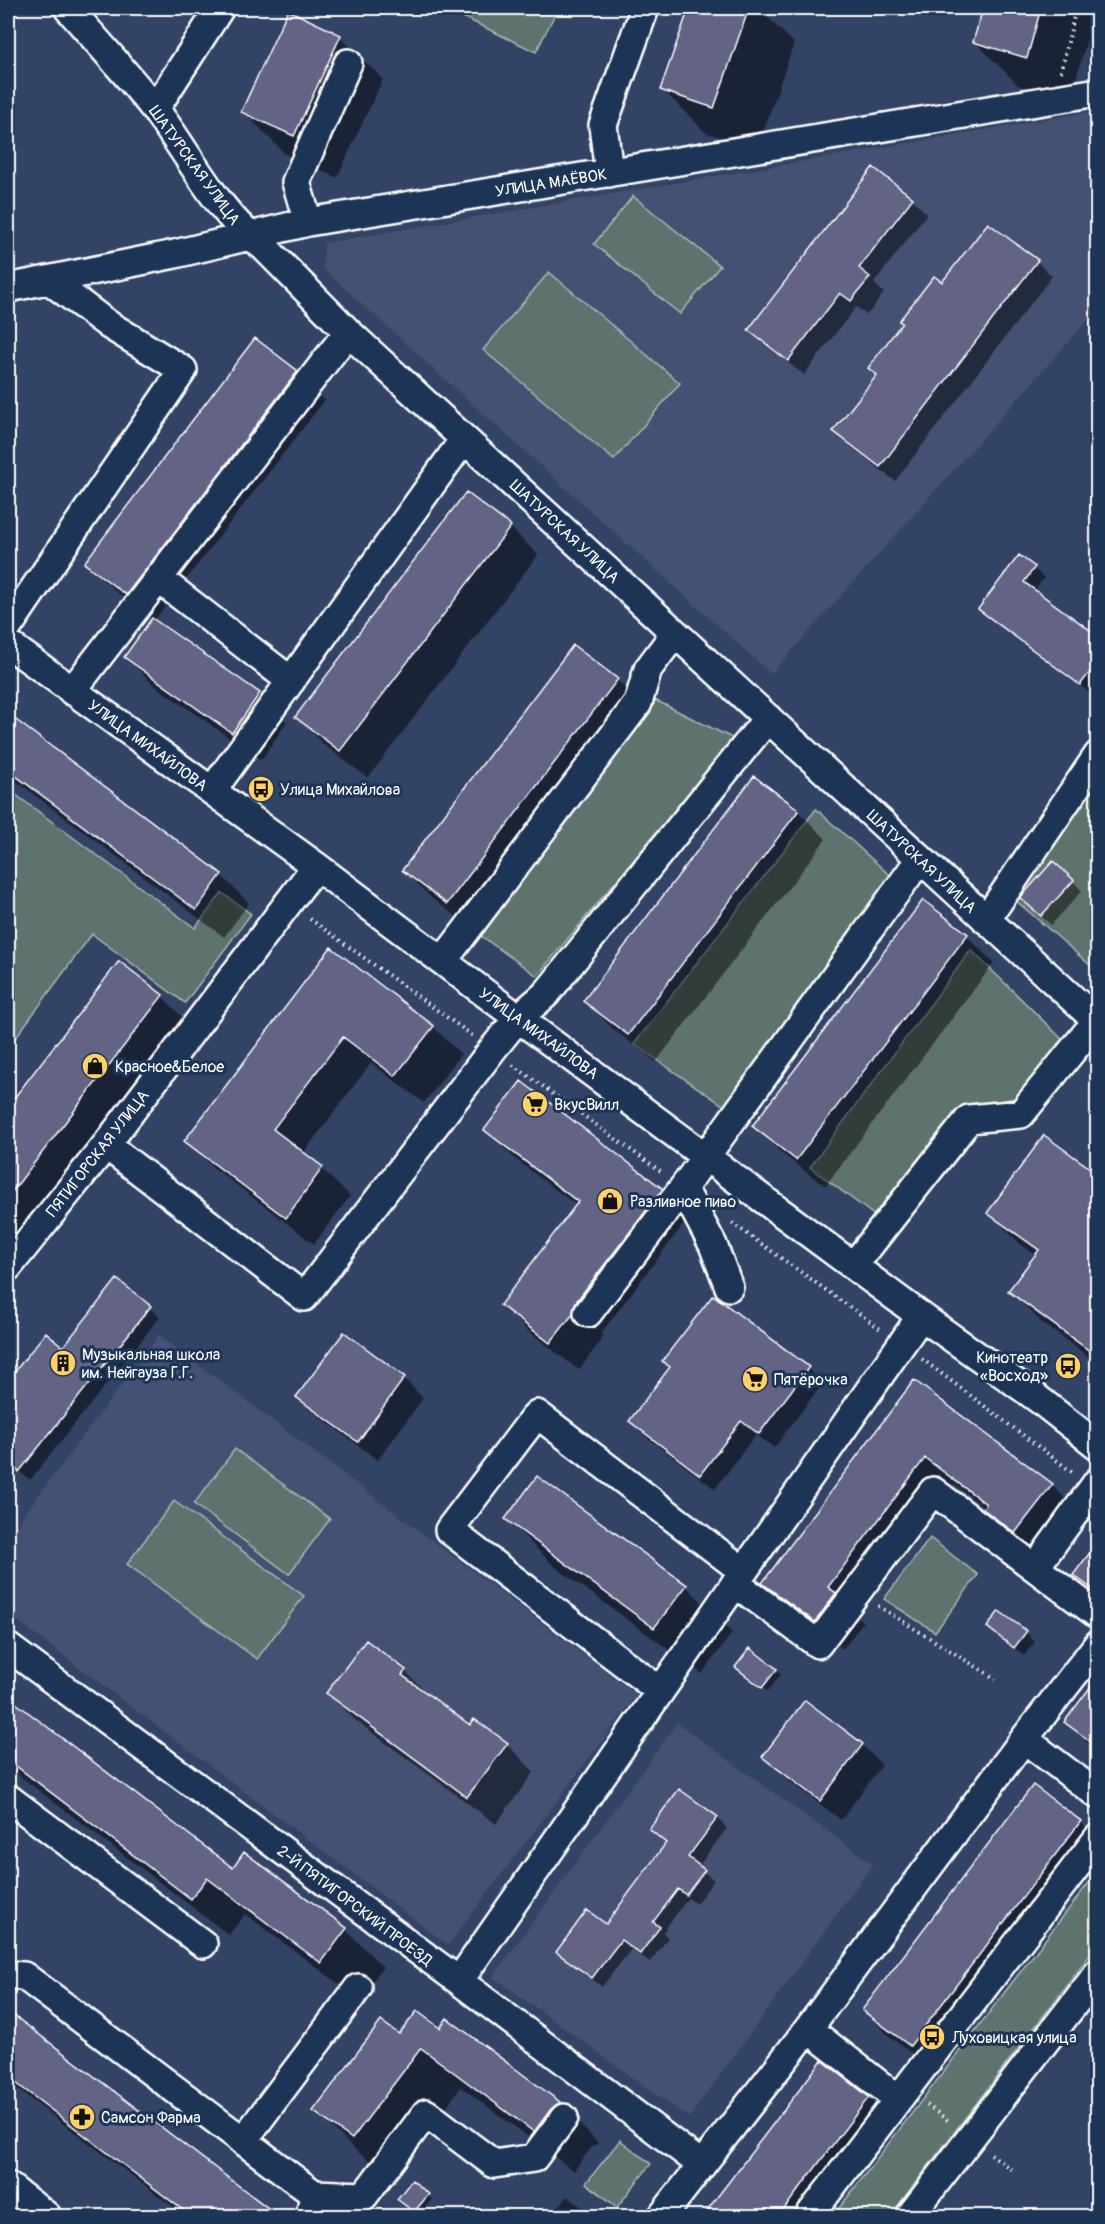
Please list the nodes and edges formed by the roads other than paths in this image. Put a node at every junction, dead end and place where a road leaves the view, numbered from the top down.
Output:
1 (68, 8) edge
2 (220, 8) edge
3 (645, 8) edge
4 (348, 63) dead end
5 (1098, 92) edge
6 (155, 109) junction
7 (609, 172) junction
8 (308, 222) junction
9 (250, 237) junction
10 (49, 280) junction
11 (8, 288) edge
12 (348, 332) junction
13 (464, 439) junction
14 (159, 579) junction
15 (8, 627) edge
16 (675, 633) junction
17 (8, 644) edge
18 (291, 681) junction
19 (72, 691) junction
20 (768, 718) junction
21 (1098, 755) edge
22 (212, 791) junction
23 (920, 859) junction
24 (316, 866) junction
25 (986, 920) junction
26 (442, 961) junction
27 (518, 1018) junction
28 (1097, 1021) edge
29 (106, 1145) junction
30 (705, 1155) junction
31 (683, 1188) junction
32 (854, 1265) junction
33 (8, 1267) edge
34 (729, 1287) dead end
35 (588, 1313) dead end
36 (921, 1316) junction
37 (1098, 1446) edge
38 (1098, 1481) edge
39 (1035, 1568) junction
40 (739, 1577) junction
41 (1098, 1615) edge
42 (1098, 1644) edge
43 (8, 1647) edge
44 (660, 1690) junction
45 (1024, 1739) junction
46 (1098, 1795) edge
47 (8, 1798) edge
48 (1098, 1838) edge
49 (203, 1944) dead end
50 (1098, 1973) edge
51 (8, 1975) edge
52 (459, 1981) junction
53 (358, 1988) dead end
54 (808, 2029) junction
55 (898, 2099) junction
56 (564, 2118) dead end
57 (243, 2141) junction
58 (702, 2165) junction
59 (8, 2186) edge
60 (312, 2206) edge
61 (47, 2217) edge
62 (662, 2217) edge
63 (809, 2217) edge
64 (910, 2217) edge

1 - 6 street, ШАТУРСКАЯ УЛИЦА
2 - 6 street
3 - 7 street
4 - 8 street
5 - 7 street, УЛИЦА МАЁВОК
6 - 9 street, ШАТУРСКАЯ УЛИЦА
7 - 8 street, УЛИЦА МАЁВОК
8 - 9 street, УЛИЦА МАЁВОК
9 - 10 street, УЛИЦА МАЁВОК
9 - 12 street, ШАТУРСКАЯ УЛИЦА
10 - 11 street, УЛИЦА МАЁВОК
10 - 15 street
12 - 13 street, ШАТУРСКАЯ УЛИЦА
12 - 14 street
13 - 16 street, ШАТУРСКАЯ УЛИЦА
13 - 18 street
14 - 18 street
14 - 19 street
16 - 20 street, ШАТУРСКАЯ УЛИЦА
16 - 26 street
17 - 19 street, УЛИЦА МИХАЙЛОВА
18 - 22 street
19 - 22 street, УЛИЦА МИХАЙЛОВА
20 - 23 street, ШАТУРСКАЯ УЛИЦА
20 - 27 street
21 - 25 street
22 - 24 street, УЛИЦА МИХАЙЛОВА
23 - 25 street, ШАТУРСКАЯ УЛИЦА
23 - 30 street
24 - 26 street, УЛИЦА МИХАЙЛОВА
24 - 29 street, ПЯТИГОРСКАЯ УЛИЦА
25 - 28 street, ШАТУРСКАЯ УЛИЦА
26 - 27 street, УЛИЦА МИХАЙЛОВА
27 - 29 street
27 - 30 street, УЛИЦА МИХАЙЛОВА
28 - 32 street
29 - 33 street, ПЯТИГОРСКАЯ УЛИЦА
30 - 31 street
30 - 32 street, УЛИЦА МИХАЙЛОВА
31 - 34 street
31 - 35 street
32 - 36 street, УЛИЦА МИХАЙЛОВА
36 - 37 street, УЛИЦА МИХАЙЛОВА
36 - 40 street
38 - 39 street
39 - 40 street
39 - 41 street
40 - 44 street
40 - 44 street
42 - 45 street
43 - 52 street, 2-Й ПЯТИГОРСКИЙ ПРОЕЗД
44 - 52 street
45 - 46 street
45 - 54 street
47 - 49 street
48 - 55 street
50 - 64 street
51 - 57 street
52 - 58 street, 2-Й ПЯТИГОРСКИЙ ПРОЕЗД
53 - 57 street
54 - 55 street
54 - 58 street
55 - 63 street
56 - 60 street
57 - 60 street
58 - 62 street
59 - 61 street

